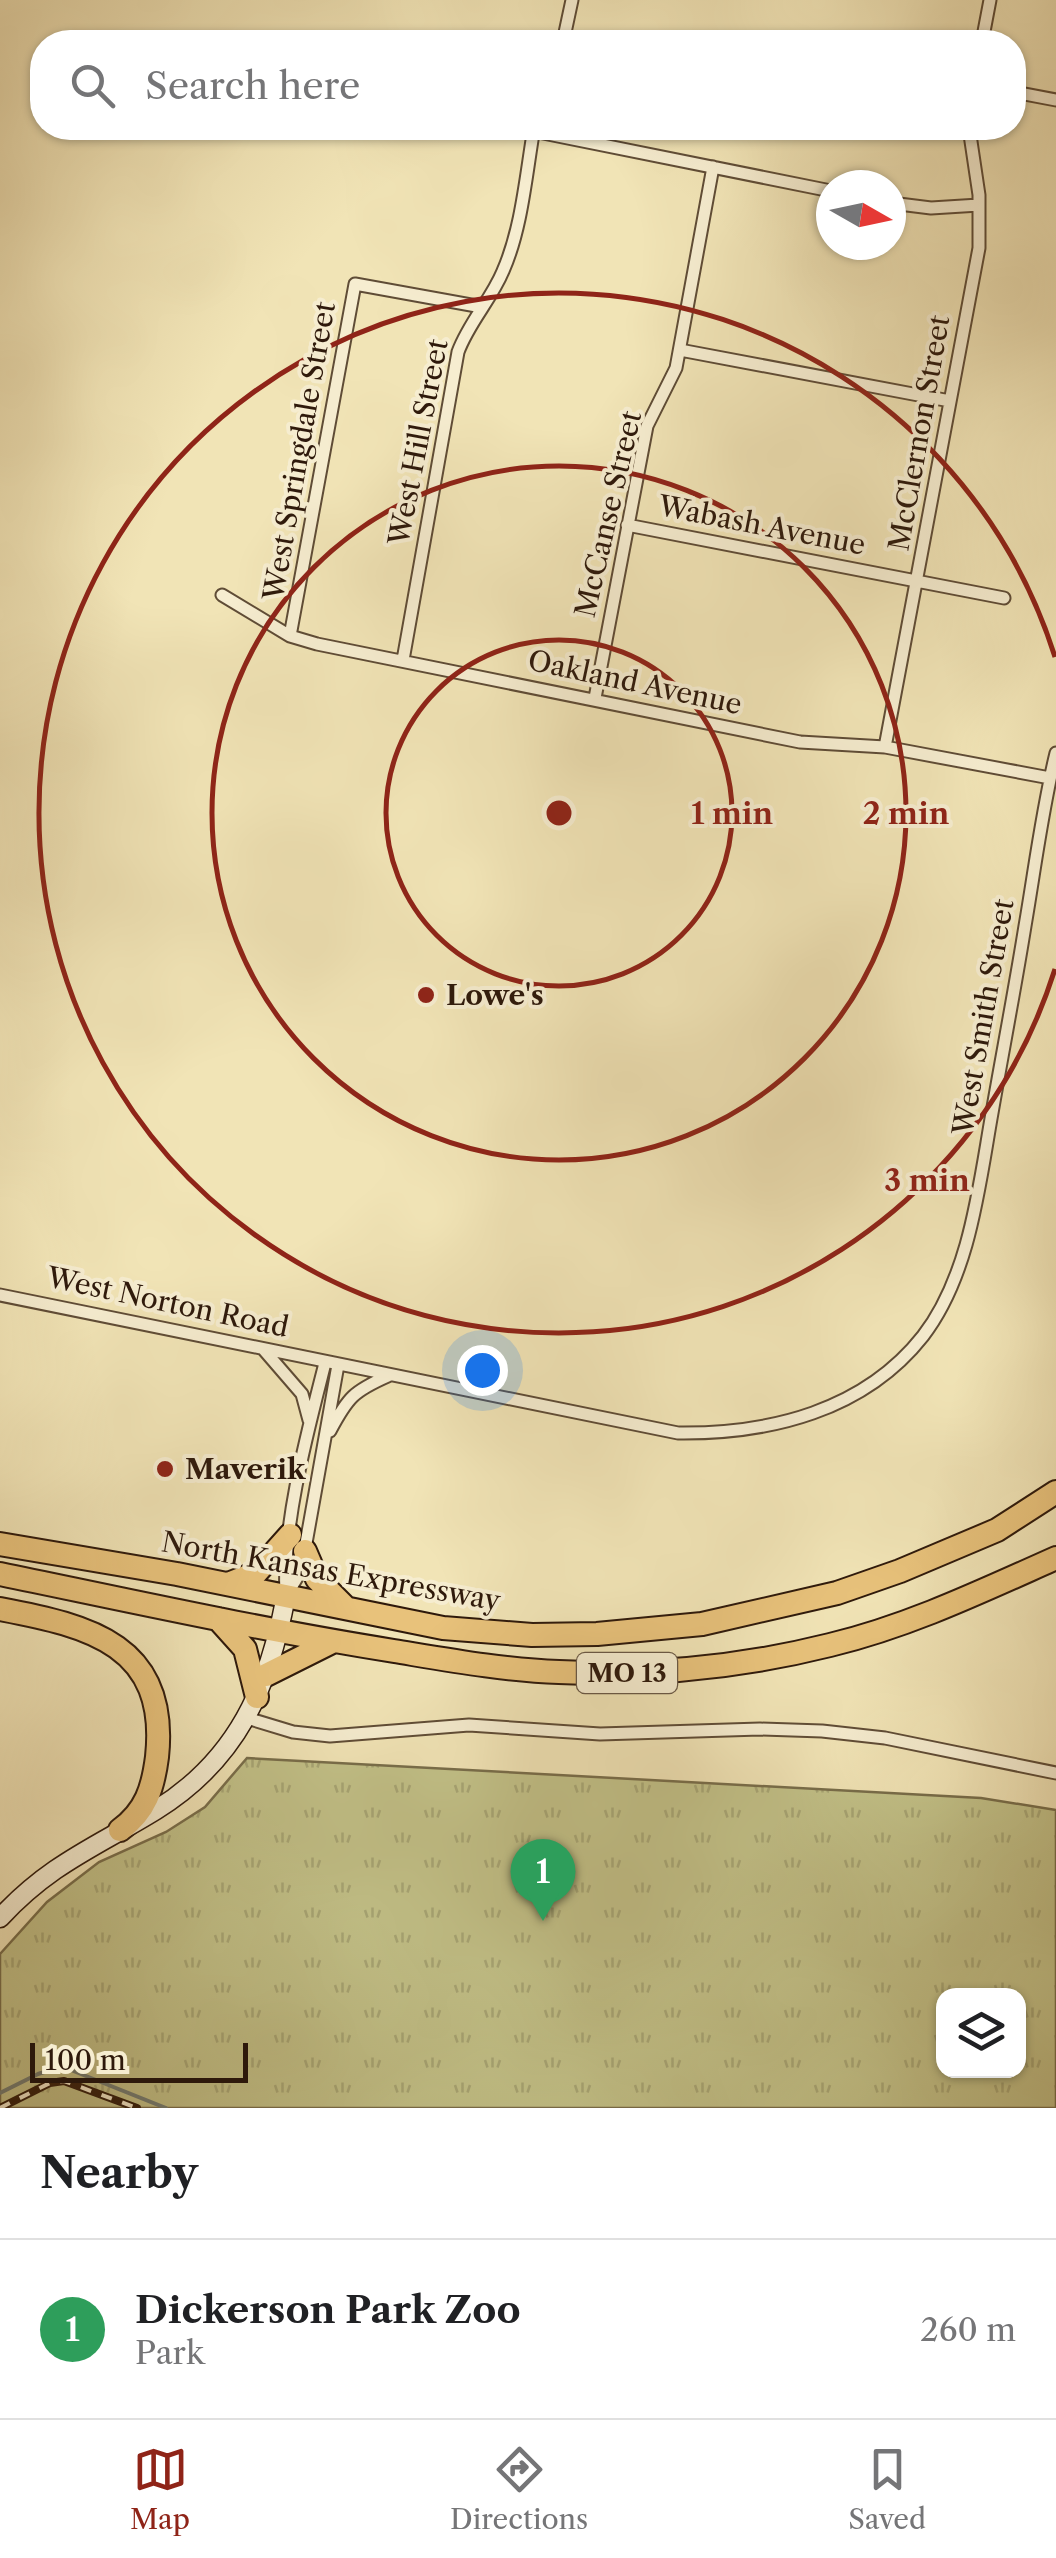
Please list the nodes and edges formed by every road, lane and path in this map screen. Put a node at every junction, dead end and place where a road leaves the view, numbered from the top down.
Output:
1 (572, 0) edge
2 (990, 0) edge
3 (566, 30) edge
4 (984, 30) edge
5 (1026, 94) edge
6 (1056, 100) edge
7 (532, 140) edge
8 (584, 140) edge
9 (971, 140) edge
10 (713, 168) junction
11 (816, 188) edge
12 (906, 204) edge
13 (979, 205) junction
14 (482, 308) junction
15 (680, 350) junction
16 (950, 401) junction
17 (627, 526) junction
18 (918, 580) junction
19 (222, 596) dead end
20 (1004, 598) dead end
21 (290, 636) junction
22 (402, 660) junction
23 (594, 698) junction
24 (885, 746) junction
25 (1056, 754) edge
26 (1050, 778) junction
27 (0, 1295) edge
28 (264, 1350) junction
29 (332, 1364) junction
30 (388, 1376) junction
31 (309, 1420) junction
32 (323, 1443) junction
33 (1056, 1492) edge
34 (298, 1542) junction
35 (0, 1544) edge
36 (1056, 1558) edge
37 (0, 1574) edge
38 (228, 1584) junction
39 (286, 1596) junction
40 (0, 1609) edge
41 (348, 1609) junction
42 (218, 1619) junction
43 (279, 1631) junction
44 (332, 1642) junction
45 (257, 1696) junction
46 (1056, 1773) edge
47 (120, 1830) junction
48 (0, 1918) edge

1 - 3 street
2 - 4 street
5 - 6 street
7 - 14 street, West Hill Street
8 - 10 street
9 - 13 street, McClernon Street
10 - 11 street
10 - 15 street, McCanse Street
12 - 13 street
13 - 16 street, McClernon Street
14 - 21 street, West Springdale Street
14 - 22 street, West Hill Street
15 - 16 street
15 - 17 street, McCanse Street
16 - 18 street, McClernon Street
17 - 18 street, Wabash Avenue
17 - 23 street, McCanse Street
18 - 20 street, Wabash Avenue
18 - 24 street, McClernon Street
19 - 21 street, Oakland Avenue
21 - 22 street, Oakland Avenue
22 - 23 street, Oakland Avenue
23 - 24 street, Oakland Avenue
24 - 26 street, Oakland Avenue
25 - 26 street, West Smith Street
26 - 30 street, West Smith Street
27 - 28 street, West Norton Road
28 - 29 street, West Norton Road
28 - 31 street
29 - 30 street, West Norton Road
29 - 31 street
29 - 32 street
30 - 32 street
31 - 34 street
32 - 34 street
33 - 41 highway, North Kansas Expressway / MO 13
34 - 38 highway
34 - 39 street
34 - 39 street
34 - 41 highway
35 - 38 highway, North Kansas Expressway / MO 13
36 - 44 highway, MO 13
37 - 42 highway, MO 13
38 - 39 highway, North Kansas Expressway / MO 13
39 - 41 highway, North Kansas Expressway / MO 13
39 - 43 main road
40 - 47 highway
42 - 43 highway, MO 13
42 - 45 highway
43 - 44 highway, MO 13
43 - 45 main road
44 - 45 highway
45 - 46 street
45 - 47 main road
47 - 48 main road

